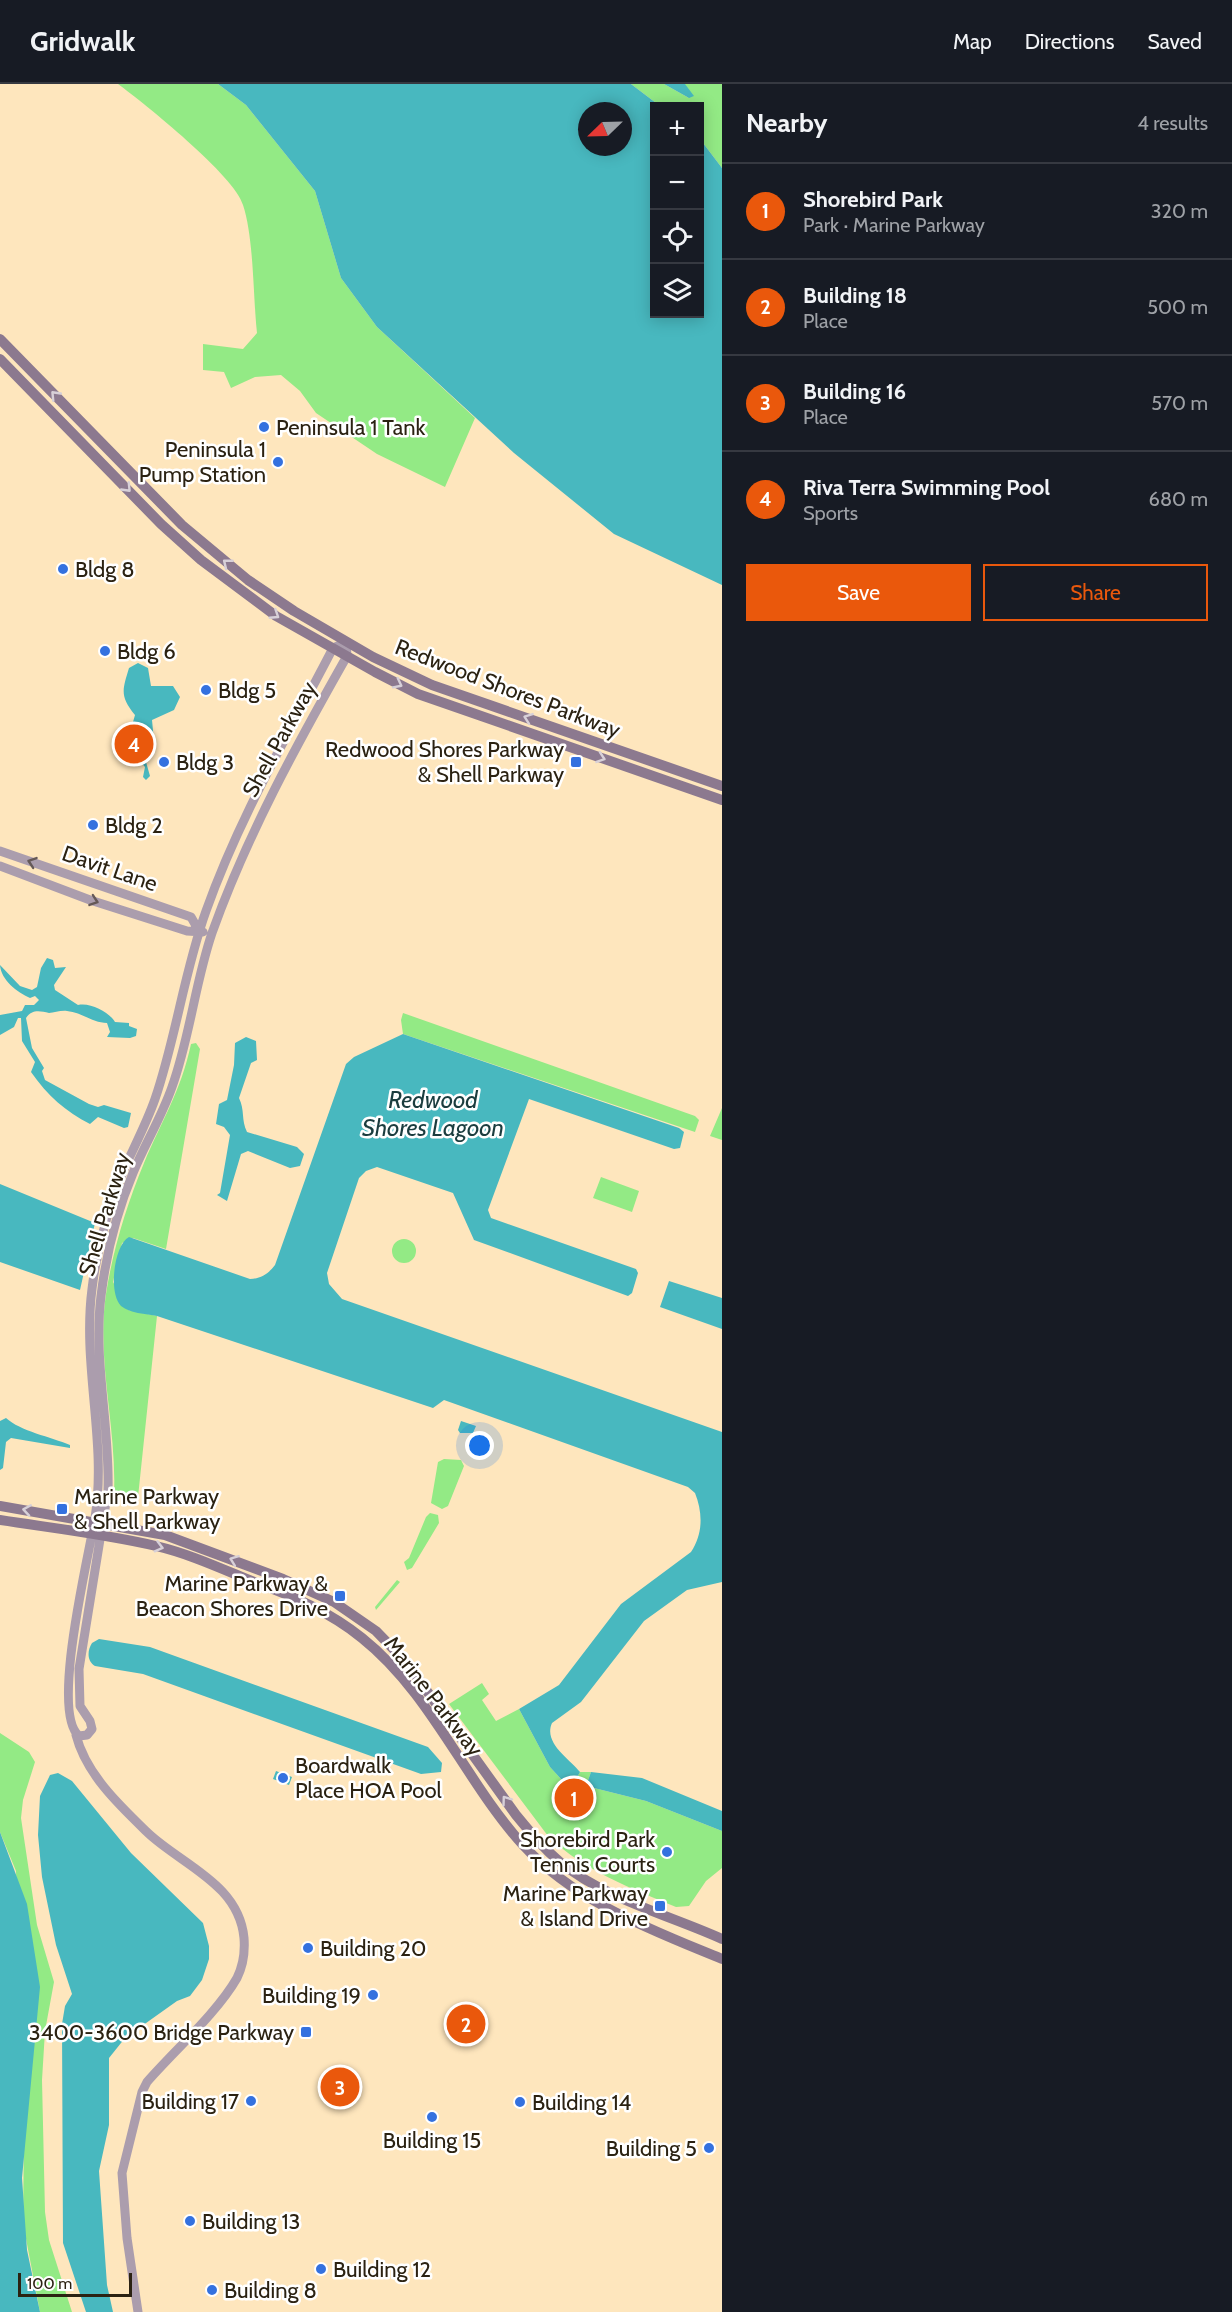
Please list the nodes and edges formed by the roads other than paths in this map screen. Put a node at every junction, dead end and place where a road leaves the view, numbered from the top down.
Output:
1 (0, 339) edge
2 (0, 359) edge
3 (346, 642) junction
4 (333, 648) junction
5 (347, 656) junction
6 (722, 786) edge
7 (722, 800) edge
8 (0, 851) edge
9 (0, 866) edge
10 (199, 931) junction
11 (212, 935) junction
12 (0, 1506) edge
13 (0, 1520) edge
14 (99, 1522) junction
15 (97, 1536) junction
16 (76, 1735) junction
17 (722, 1939) edge
18 (722, 1959) edge
19 (138, 2312) edge

3 -> 1 main road, Redwood Shores Parkway
2 -> 4 main road, Redwood Shores Parkway
3 - 4 street
3 - 5 street
6 -> 3 main road, Redwood Shores Parkway
4 - 5 main road, Redwood Shores Parkway
4 - 10 street, Shell Parkway
5 -> 7 main road, Redwood Shores Parkway
5 - 11 street, Shell Parkway
10 -> 8 street, Davit Lane
9 -> 10 street, Davit Lane
10 - 11 street, Davit Lane
10 - 14 street, Shell Parkway
11 - 14 street, Shell Parkway
14 -> 12 main road, Marine Parkway
13 - 15 main road, Marine Parkway
14 - 15 street, Shell Parkway
17 -> 14 main road, Marine Parkway
15 - 16 street, Shell Parkway
15 - 16 street, Shell Parkway
15 -> 18 main road, Marine Parkway
16 - 19 street

